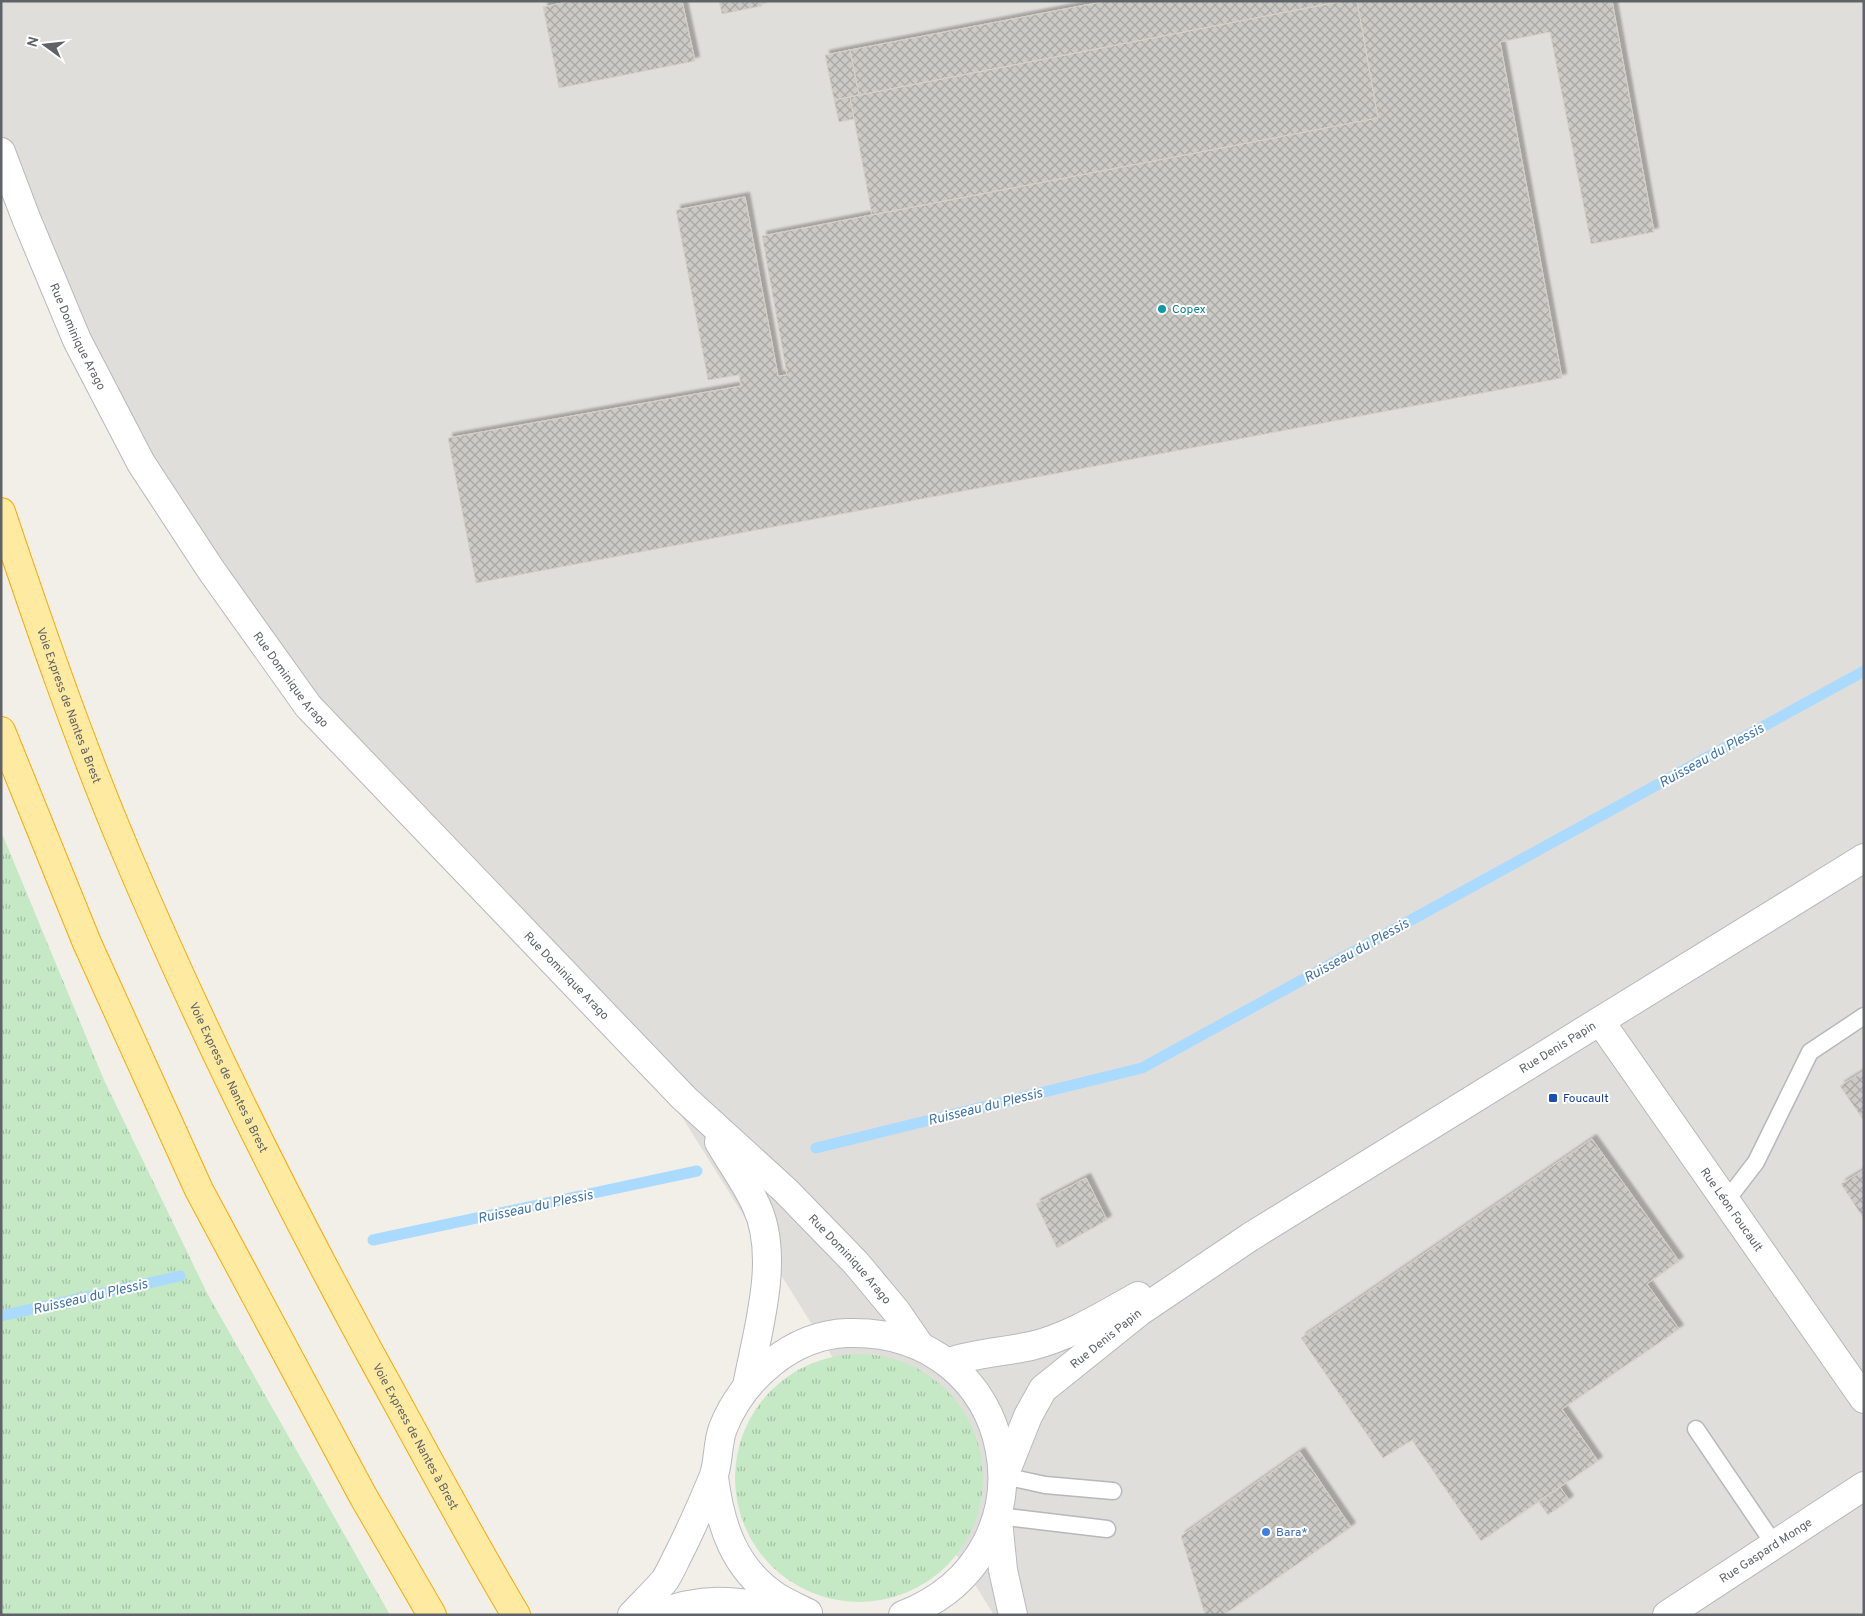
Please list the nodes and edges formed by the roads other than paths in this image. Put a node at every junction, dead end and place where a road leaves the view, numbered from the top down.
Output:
1 (1, 152) edge
2 (1, 512) edge
3 (1, 731) edge
4 (1864, 858) edge
5 (1864, 1016) edge
6 (1600, 1021) junction
7 (705, 1119) junction
8 (1726, 1201) junction
9 (1250, 1237) junction
10 (920, 1346) junction
11 (949, 1362) junction
12 (747, 1386) junction
13 (1864, 1399) edge
14 (1696, 1428) dead end
15 (714, 1476) junction
16 (1004, 1476) junction
17 (1864, 1486) edge
18 (1113, 1491) dead end
19 (998, 1516) junction
20 (1107, 1529) dead end
21 (1774, 1544) junction
22 (811, 1614) edge
23 (432, 1615) edge
24 (516, 1615) edge
25 (632, 1615) edge
26 (657, 1615) edge
27 (903, 1615) edge
28 (1013, 1615) edge
29 (1667, 1615) edge

1 - 7 main road, Rue Dominique Arago
2 - 24 highway, Voie Express de Nantes à Brest
3 - 23 highway
4 - 6 main road, Rue Denis Papin
5 - 8 lane
6 - 8 main road, Rue Léon Foucault
6 - 9 main road, Rue Denis Papin
7 - 10 main road, Rue Dominique Arago
7 - 12 main road, Rue Dominique Arago
8 - 13 main road, Rue Léon Foucault
9 - 11 main road, Rue Denis Papin
9 - 16 main road, Rue Denis Papin
10 - 11 main road
10 - 12 main road
11 - 16 main road
12 - 15 main road
14 - 21 lane
15 - 22 main road
15 - 25 main road
16 - 18 lane
16 - 19 main road
17 - 21 main road, Rue Gaspard Monge
19 - 20 lane
19 - 27 main road
19 - 28 main road
21 - 29 main road, Rue Gaspard Monge
22 - 26 main road

